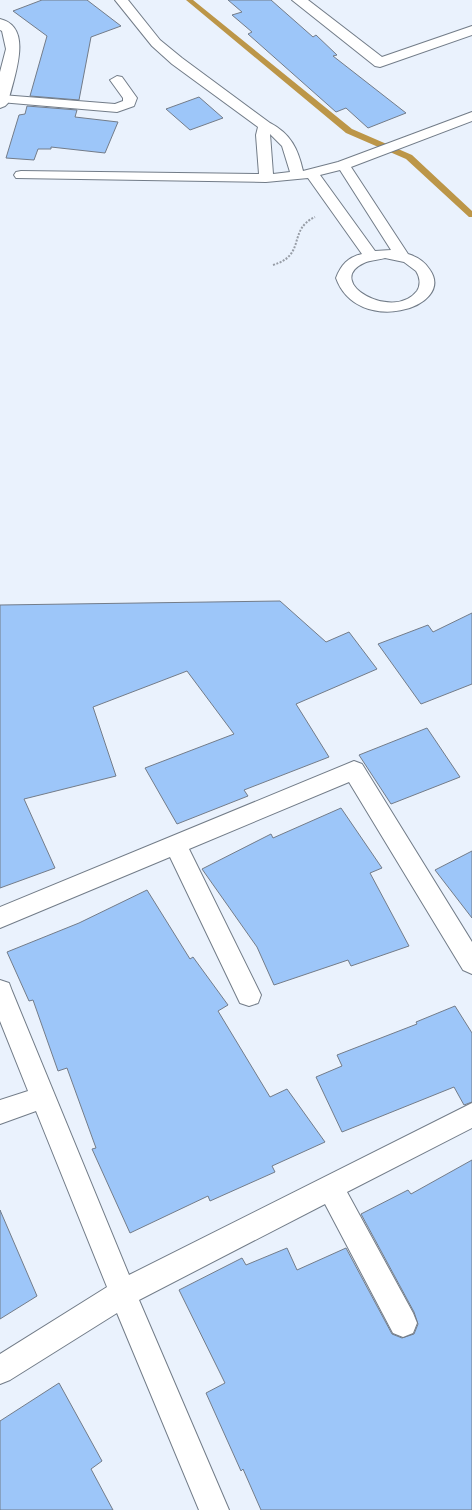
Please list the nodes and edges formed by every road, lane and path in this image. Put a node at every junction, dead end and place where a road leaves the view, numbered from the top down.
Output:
1 (121, 0) edge
2 (299, 0) edge
3 (0, 23) edge
4 (472, 30) edge
5 (116, 80) dead end
6 (1, 101) edge
7 (472, 116) edge
8 (265, 126) junction
9 (343, 165) junction
10 (312, 174) junction
11 (21, 175) dead end
12 (298, 176) junction
13 (266, 178) junction
14 (338, 210) junction
15 (370, 255) junction
16 (403, 257) junction
17 (273, 265) dead end
18 (175, 845) junction
19 (0, 918) edge
20 (472, 963) edge
21 (0, 991) edge
22 (249, 995) dead end
23 (43, 1097) junction
24 (0, 1112) edge
25 (472, 1116) edge
26 (330, 1187) junction
27 (123, 1293) junction
28 (403, 1323) dead end
29 (0, 1370) edge
30 (214, 1510) edge

1 - 8 lane
2 - 4 street
3 - 6 street
5 - 6 lane
7 - 9 lane
8 - 12 lane
8 - 13 lane
9 - 10 lane
9 - 16 lane
10 - 12 lane
10 - 14 lane
11 - 13 lane
12 - 13 lane
14 - 15 lane
14 - 17 path
15 - 16 lane
15 - 16 lane
18 - 19 street
18 - 20 street
18 - 22 street
21 - 23 street
23 - 24 street
23 - 27 street
25 - 26 street
26 - 27 street
26 - 28 street
27 - 29 street
27 - 30 street

